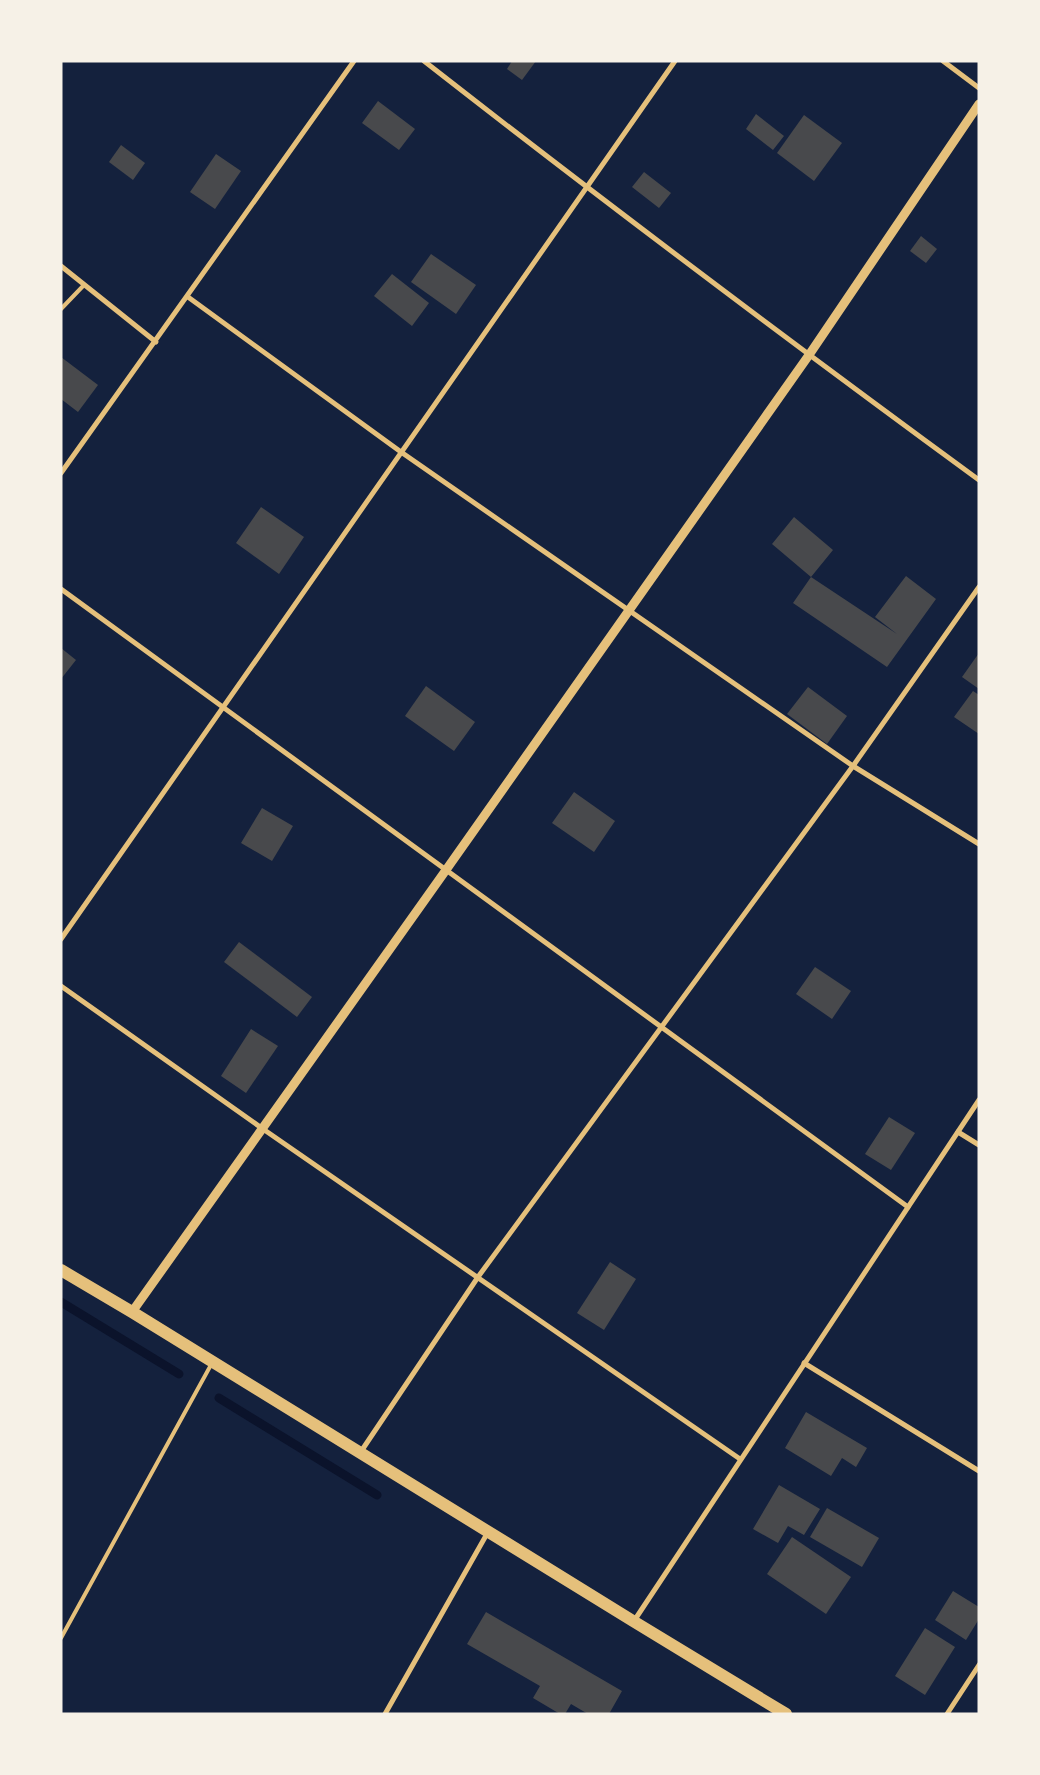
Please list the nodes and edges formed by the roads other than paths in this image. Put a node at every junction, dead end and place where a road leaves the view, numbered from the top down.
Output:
1 (354, 61) edge
2 (424, 61) edge
3 (675, 61) edge
4 (943, 61) edge
5 (979, 88) edge
6 (979, 104) edge
7 (586, 187) junction
8 (61, 266) edge
9 (84, 285) junction
10 (188, 297) junction
11 (61, 309) edge
12 (156, 342) junction
13 (809, 355) junction
14 (401, 452) junction
15 (61, 473) edge
16 (979, 480) edge
17 (979, 587) edge
18 (61, 589) edge
19 (630, 610) junction
20 (222, 706) junction
21 (853, 766) junction
22 (979, 844) edge
23 (446, 870) junction
24 (61, 939) edge
25 (61, 986) edge
26 (662, 1027) junction
27 (979, 1100) edge
28 (263, 1129) junction
29 (958, 1132) junction
30 (979, 1146) edge
31 (908, 1207) junction
32 (61, 1270) edge
33 (478, 1278) junction
34 (132, 1312) junction
35 (213, 1361) junction
36 (804, 1363) junction
37 (360, 1453) junction
38 (740, 1459) junction
39 (979, 1470) edge
40 (488, 1532) junction
41 (633, 1622) junction
42 (61, 1638) edge
43 (979, 1665) edge
44 (385, 1714) edge
45 (786, 1714) edge
46 (948, 1714) edge

1 - 10 street
2 - 7 street
3 - 7 street
4 - 5 street
6 - 13 street
7 - 13 street
7 - 14 street
8 - 9 street
9 - 11 lane
9 - 12 street
10 - 12 street
10 - 14 street
12 - 15 street
13 - 16 street
13 - 19 street
14 - 19 street
14 - 20 street
17 - 21 street
18 - 20 street
19 - 21 street
19 - 23 street
20 - 23 street
20 - 24 street
21 - 22 street
21 - 26 street
23 - 26 street
23 - 28 street
25 - 28 street
26 - 31 street
26 - 33 street
27 - 29 street
28 - 33 street
28 - 34 street
29 - 30 street
29 - 31 street
31 - 36 street
32 - 34 main road
33 - 37 street
33 - 38 street
34 - 35 main road
35 - 37 main road
35 - 42 lane
36 - 38 street
36 - 39 street
37 - 40 main road
38 - 41 street
40 - 41 main road
40 - 44 street
41 - 45 main road
43 - 46 street

